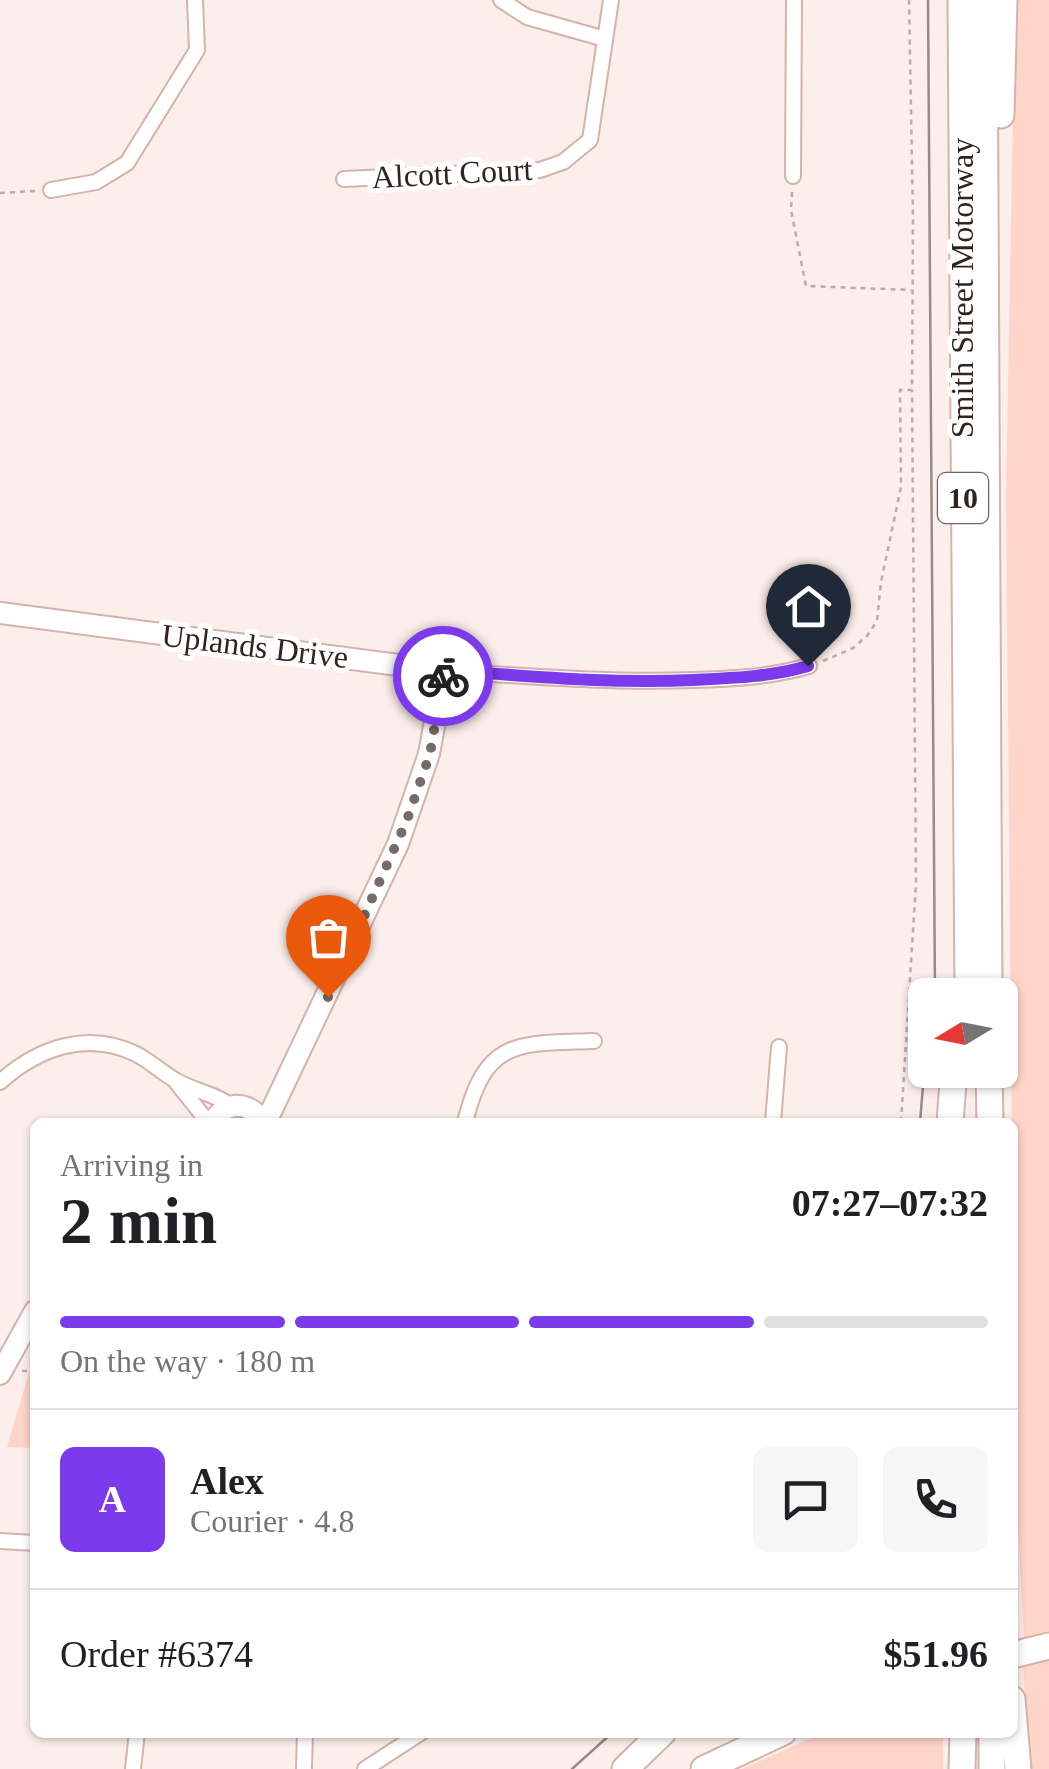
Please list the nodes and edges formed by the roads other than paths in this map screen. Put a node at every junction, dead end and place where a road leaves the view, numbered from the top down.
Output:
1 (195, 0) edge
2 (501, 0) edge
3 (611, 0) edge
4 (794, 0) edge
5 (961, 0) edge
6 (984, 0) edge
7 (1004, 0) edge
8 (605, 39) junction
9 (793, 176) road end
10 (344, 179) dead end
11 (51, 190) road end
12 (986, 338) junction
13 (0, 614) edge
14 (808, 666) road end
15 (444, 670) junction
16 (968, 978) edge
17 (989, 978) edge
18 (594, 1041) dead end
19 (779, 1047) dead end
20 (176, 1081) junction
21 (0, 1082) edge
22 (953, 1088) edge
23 (968, 1088) edge
24 (989, 1088) edge
25 (252, 1115) edge
26 (208, 1118) edge
27 (215, 1118) edge
28 (466, 1118) edge
29 (774, 1118) edge
30 (950, 1118) edge
31 (968, 1118) edge
32 (990, 1118) edge
33 (30, 1323) edge
34 (10, 1372) edge
35 (0, 1541) edge
36 (30, 1543) edge
37 (1044, 1647) edge
38 (1018, 1654) edge
39 (136, 1738) edge
40 (305, 1738) edge
41 (413, 1738) edge
42 (657, 1738) edge
43 (769, 1738) edge
44 (963, 1738) edge
45 (992, 1738) edge
46 (1015, 1738) edge
47 (133, 1769) edge
48 (304, 1769) edge
49 (365, 1769) edge
50 (625, 1769) edge
51 (704, 1769) edge
52 (962, 1769) edge
53 (992, 1769) edge
54 (1018, 1769) edge

1 - 11 street
2 - 8 street
3 - 8 street, Alcott Court
4 - 9 street
5 - 16 highway, Smith Street Motorway / 10
6 - 12 highway, Smith Street Motorway / 10
7 - 12 highway
8 - 10 street, Alcott Court
12 - 17 highway, Smith Street Motorway / 10
13 - 15 street, Uplands Drive
14 - 15 street, Uplands Drive
15 - 25 street
18 - 28 street
19 - 29 street
20 - 21 street
20 - 25 street
20 - 26 street
22 - 30 highway
23 - 31 highway
24 - 32 highway
25 - 27 street
33 - 34 street
35 - 36 street
37 - 38 highway
39 - 47 street
40 - 48 street
41 - 49 street
42 - 50 highway
43 - 51 highway
44 - 52 highway
45 - 53 highway
46 - 54 highway

